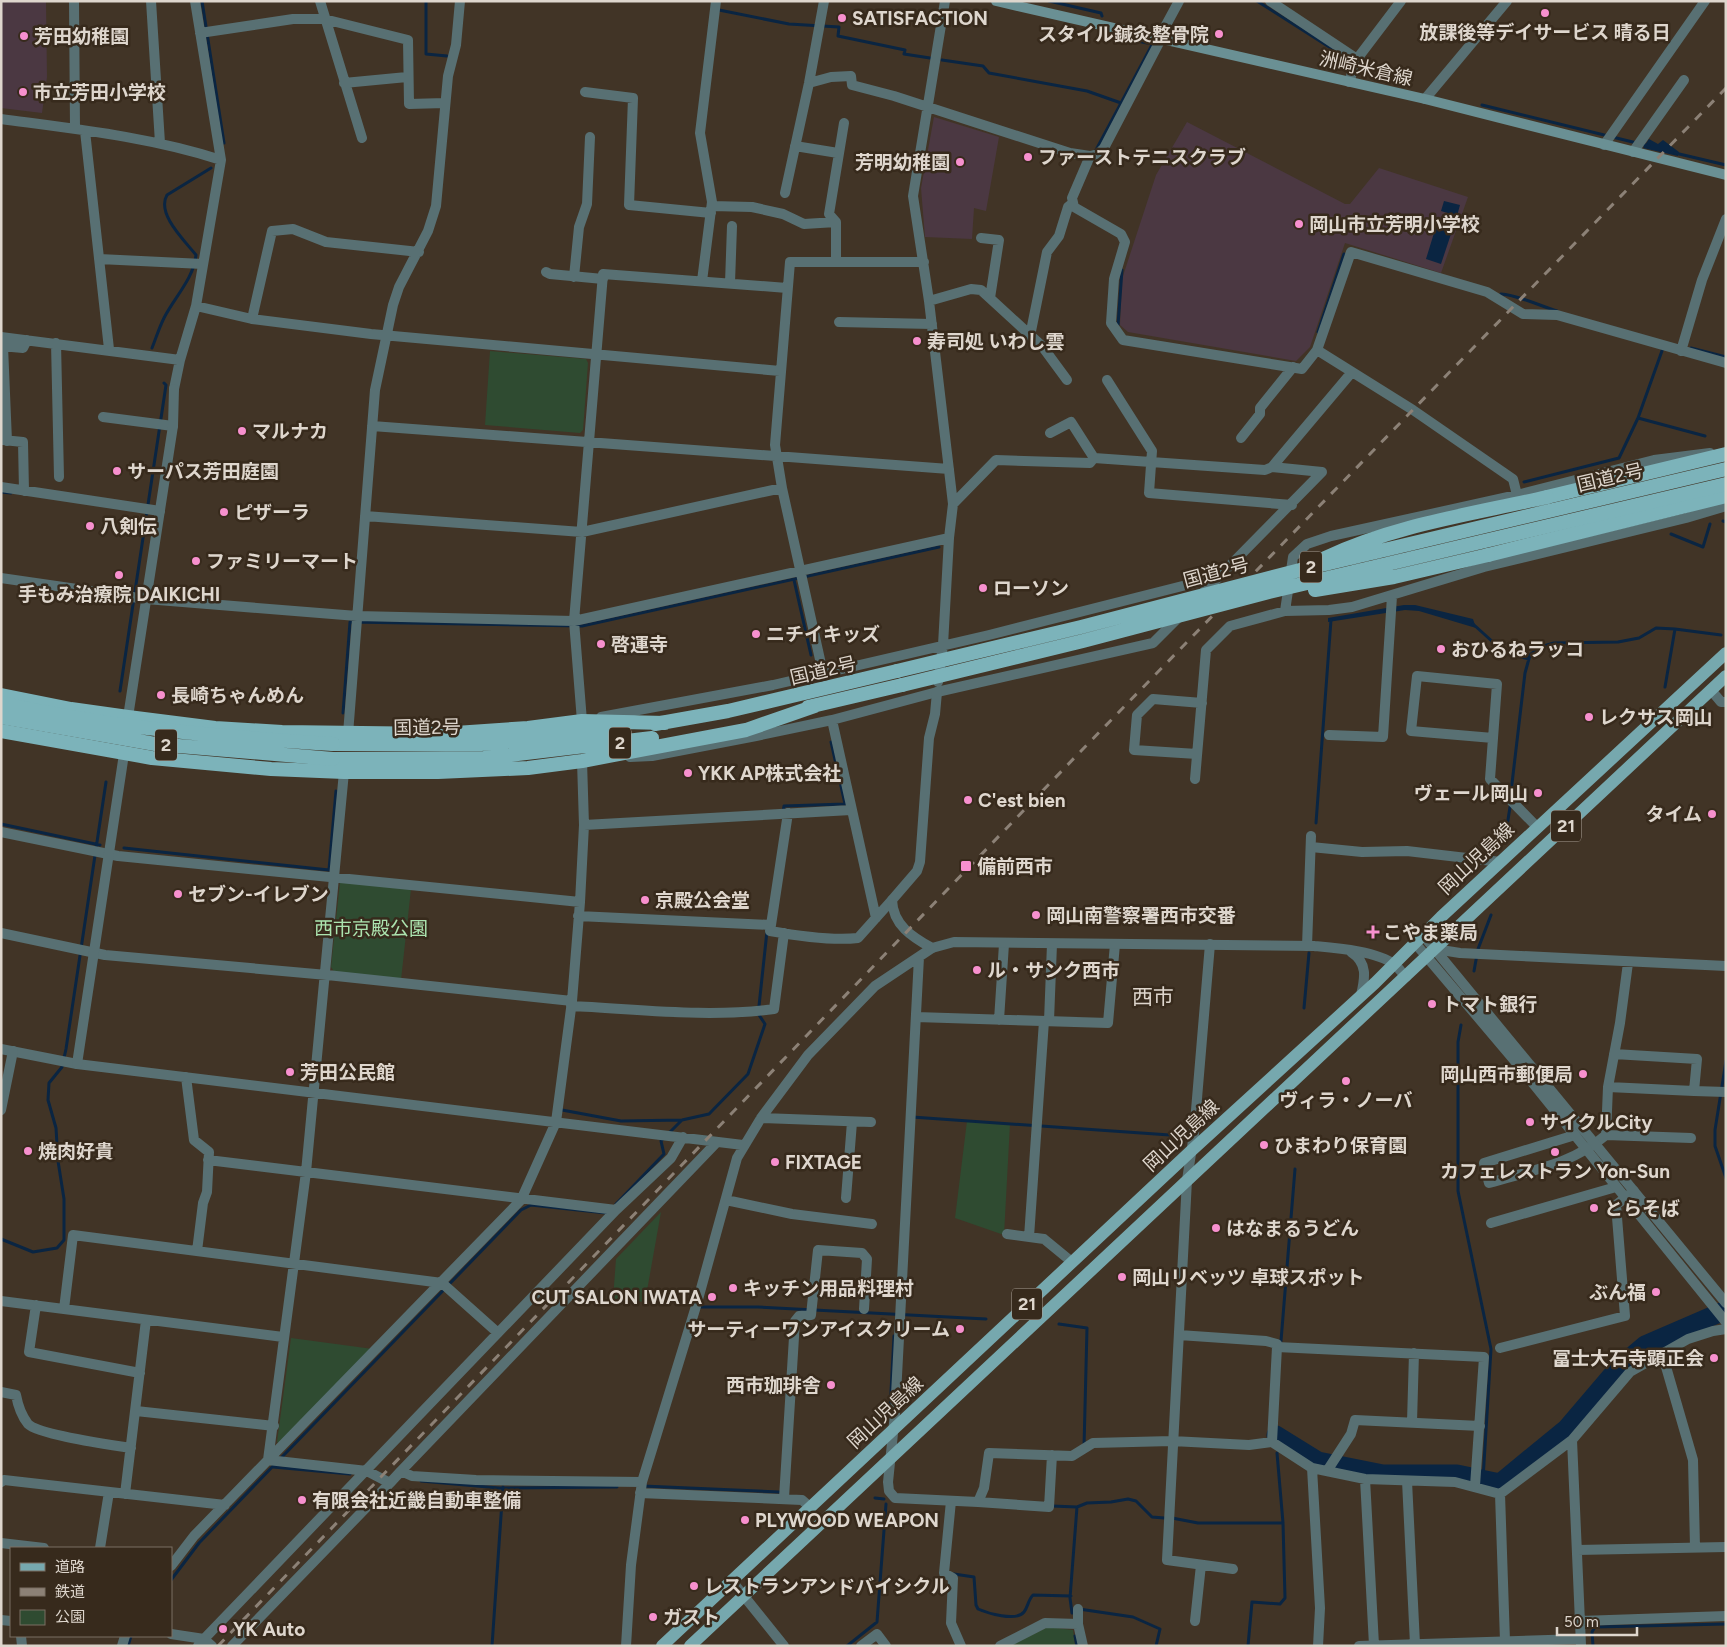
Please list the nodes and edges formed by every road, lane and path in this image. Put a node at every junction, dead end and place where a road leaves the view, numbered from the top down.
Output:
1 (74, 1) edge
2 (151, 1) edge
3 (195, 1) edge
4 (320, 1) edge
5 (460, 1) edge
6 (716, 1) edge
7 (824, 1) edge
8 (945, 1) edge
9 (996, 1) edge
10 (1179, 1) edge
11 (1270, 1) edge
12 (1401, 1) edge
13 (1506, 1) edge
14 (1705, 1) edge
15 (1036, 5) edge
16 (324, 19) junction
17 (205, 32) junction
18 (1160, 39) junction
19 (1356, 63) junction
20 (407, 77) junction
21 (1684, 80) dead end
22 (1349, 82) junction
23 (344, 83) junction
24 (809, 83) junction
25 (585, 92) dead end
26 (1425, 99) junction
27 (446, 103) junction
28 (928, 108) junction
29 (1, 119) edge
30 (844, 123) dead end
31 (80, 130) junction
32 (590, 137) dead end
33 (362, 138) dead end
34 (1608, 140) junction
35 (160, 144) junction
36 (795, 146) junction
37 (1637, 147) junction
38 (838, 153) junction
39 (1093, 155) junction
40 (221, 160) junction
41 (1726, 175) edge
42 (785, 193) dead end
43 (1073, 203) junction
44 (711, 209) junction
45 (1726, 219) edge
46 (836, 222) junction
47 (732, 226) dead end
48 (981, 238) dead end
49 (419, 252) junction
50 (99, 259) junction
51 (836, 262) junction
52 (924, 262) junction
53 (197, 264) junction
54 (546, 272) dead end
55 (574, 277) junction
56 (603, 279) junction
57 (702, 281) junction
58 (730, 283) junction
59 (787, 288) junction
60 (990, 298) junction
61 (929, 301) junction
62 (196, 306) junction
63 (252, 319) junction
64 (839, 322) dead end
65 (932, 324) junction
66 (386, 336) junction
67 (1030, 336) junction
68 (2, 343) edge
69 (56, 343) junction
70 (1682, 347) junction
71 (110, 349) junction
72 (1317, 350) junction
73 (596, 355) junction
74 (180, 360) junction
75 (1726, 363) edge
76 (1293, 367) junction
77 (780, 371) junction
78 (1352, 372) junction
79 (1067, 380) dead end
80 (1108, 380) dead end
81 (103, 417) dead end
82 (164, 425) junction
83 (372, 426) junction
84 (1050, 433) dead end
85 (1241, 438) dead end
86 (4, 440) edge
87 (590, 441) junction
88 (1725, 454) edge
89 (777, 457) junction
90 (1094, 458) junction
91 (1151, 462) junction
92 (1272, 467) junction
93 (949, 469) junction
94 (1726, 469) edge
95 (59, 477) dead end
96 (1726, 484) edge
97 (1, 487) edge
98 (782, 488) junction
99 (24, 491) junction
100 (1517, 495) junction
101 (1726, 496) edge
102 (953, 504) junction
103 (1292, 505) junction
104 (1469, 506) junction
105 (1726, 506) edge
106 (151, 509) junction
107 (365, 516) junction
108 (582, 532) junction
109 (949, 538) junction
110 (1484, 567) junction
111 (1300, 570) junction
112 (800, 575) junction
113 (1219, 576) junction
114 (1, 578) edge
115 (1269, 592) junction
116 (138, 597) junction
117 (1392, 605) junction
118 (1285, 611) junction
119 (356, 621) junction
120 (575, 624) junction
121 (943, 646) junction
122 (1726, 653) edge
123 (823, 673) junction
124 (1726, 676) edge
125 (1711, 690) junction
126 (937, 692) junction
127 (1, 695) edge
128 (1726, 702) edge
129 (1, 703) edge
130 (1202, 703) junction
131 (815, 706) junction
132 (1, 717) edge
133 (128, 717) junction
134 (832, 720) junction
135 (582, 722) junction
136 (665, 723) junction
137 (1, 731) edge
138 (348, 734) junction
139 (1329, 735) dead end
140 (1493, 738) junction
141 (124, 754) junction
142 (1198, 754) junction
143 (582, 761) junction
144 (344, 772) junction
145 (1196, 779) dead end
146 (851, 810) junction
147 (785, 813) junction
148 (584, 825) junction
149 (1537, 827) junction
150 (1, 832) edge
151 (100, 853) junction
152 (1501, 862) junction
153 (335, 878) junction
154 (892, 900) junction
155 (580, 902) junction
156 (578, 916) junction
157 (876, 918) junction
158 (768, 925) junction
159 (1, 933) edge
160 (784, 933) junction
161 (1419, 939) junction
162 (1004, 944) junction
163 (1052, 944) junction
164 (1114, 944) junction
165 (1210, 944) junction
166 (1307, 946) junction
167 (932, 948) junction
168 (1346, 950) junction
169 (85, 952) junction
170 (1431, 953) junction
171 (919, 958) junction
172 (1628, 963) junction
173 (1394, 964) junction
174 (1726, 966) edge
175 (326, 975) junction
176 (1406, 976) junction
177 (1361, 995) junction
178 (572, 1003) junction
179 (916, 1017) junction
180 (1000, 1020) junction
181 (1046, 1021) junction
182 (1, 1049) edge
183 (13, 1051) junction
184 (1614, 1054) junction
185 (77, 1064) junction
186 (186, 1077) junction
187 (1608, 1087) junction
188 (1694, 1091) junction
189 (314, 1092) junction
190 (1723, 1092) edge
191 (1, 1110) edge
192 (761, 1118) junction
193 (556, 1122) junction
194 (852, 1122) junction
195 (871, 1122) dead end
196 (1606, 1135) junction
197 (1574, 1136) junction
198 (683, 1137) junction
199 (1690, 1138) dead end
200 (717, 1142) junction
201 (1596, 1143) junction
202 (743, 1145) junction
203 (1191, 1151) junction
204 (1587, 1151) junction
205 (208, 1160) junction
206 (306, 1172) junction
207 (1188, 1180) junction
208 (1616, 1187) junction
209 (1634, 1191) junction
210 (846, 1198) dead end
211 (1625, 1198) junction
212 (521, 1200) junction
213 (726, 1200) junction
214 (612, 1210) junction
215 (1490, 1223) dead end
216 (872, 1224) dead end
217 (1007, 1234) dead end
218 (1029, 1237) junction
219 (197, 1251) junction
220 (1072, 1262) junction
221 (293, 1263) junction
222 (446, 1286) junction
223 (1, 1301) edge
224 (1724, 1301) edge
225 (36, 1305) junction
226 (64, 1309) junction
227 (864, 1310) dead end
228 (146, 1320) junction
229 (1724, 1320) edge
230 (1726, 1329) edge
231 (498, 1333) junction
232 (1179, 1335) junction
233 (283, 1337) junction
234 (1277, 1347) junction
235 (1500, 1348) dead end
236 (1414, 1353) junction
237 (1662, 1353) junction
238 (140, 1372) junction
239 (1, 1392) edge
240 (136, 1411) junction
241 (1412, 1422) junction
242 (274, 1426) junction
243 (1480, 1426) junction
244 (894, 1430) junction
245 (1572, 1440) junction
246 (1172, 1441) junction
247 (1272, 1442) junction
248 (131, 1448) junction
249 (1052, 1455) junction
250 (891, 1457) junction
251 (275, 1461) junction
252 (1330, 1466) junction
253 (1312, 1468) junction
254 (367, 1471) junction
255 (401, 1471) junction
256 (1365, 1479) junction
257 (1407, 1481) junction
258 (1475, 1481) junction
259 (1, 1482) edge
260 (390, 1482) junction
261 (641, 1488) junction
262 (109, 1492) junction
263 (125, 1494) junction
264 (1500, 1494) junction
265 (784, 1498) junction
266 (951, 1501) junction
267 (978, 1502) junction
268 (225, 1505) junction
269 (810, 1508) junction
270 (1, 1543) edge
271 (1726, 1546) edge
272 (20, 1547) edge
273 (100, 1547) edge
274 (1695, 1547) junction
275 (1577, 1550) junction
276 (172, 1565) edge
277 (1201, 1565) junction
278 (1233, 1569) dead end
279 (731, 1580) junction
280 (744, 1596) junction
281 (1078, 1609) dead end
282 (1726, 1616) edge
283 (1195, 1621) dead end
284 (1580, 1621) junction
285 (1078, 1624) junction
286 (172, 1634) edge
287 (1505, 1641) junction
288 (1580, 1642) edge
289 (205, 1643) edge
290 (1415, 1644) junction
291 (1374, 1645) edge
292 (232, 1646) edge
293 (626, 1646) edge
294 (662, 1646) edge
295 (690, 1646) edge
296 (784, 1646) edge
297 (861, 1646) edge
298 (886, 1646) edge
299 (961, 1646) edge
300 (1000, 1646) edge
301 (1083, 1646) edge
302 (1318, 1646) edge
303 (1359, 1646) edge

1 - 31 street
2 - 35 street
3 - 17 street
4 - 16 street
5 - 27 street
6 - 44 street
7 - 24 street
8 - 28 street
9 - 15 main road, 洲崎米倉線
10 - 18 street
11 - 19 street
12 - 19 street
13 - 26 street
14 - 34 street
15 - 18 main road, 洲崎米倉線
16 - 17 street
16 - 20 street
16 - 23 street
17 - 40 street
18 - 22 main road, 洲崎米倉線
18 - 39 street
19 - 22 street
20 - 23 street
20 - 27 street
21 - 37 street
22 - 26 main road, 洲崎米倉線
23 - 33 street
24 - 28 street
24 - 36 street
25 - 44 street
26 - 34 main road, 洲崎米倉線
27 - 49 street
28 - 39 street
28 - 52 street
29 - 31 street
30 - 38 street
31 - 35 street
31 - 50 street
32 - 55 street
34 - 37 main road, 洲崎米倉線
35 - 40 street
36 - 38 street
36 - 42 street
37 - 41 main road, 洲崎米倉線
38 - 46 street
39 - 43 street
40 - 53 street
43 - 67 street
43 - 76 street
44 - 46 street
44 - 57 street
45 - 70 street
46 - 51 street
47 - 58 street
48 - 60 street
49 - 63 street
49 - 66 street
50 - 53 street
50 - 71 street
51 - 52 street
51 - 59 street
52 - 61 street
53 - 62 street
54 - 55 street
55 - 56 street
56 - 57 street
56 - 73 street
57 - 58 street
58 - 59 street
59 - 77 street
60 - 61 street
60 - 67 street
61 - 65 street
62 - 63 street
62 - 74 street
63 - 66 street
64 - 65 street
65 - 93 street
66 - 73 street
66 - 83 street
67 - 79 street
68 - 69 street
68 - 86 street
69 - 71 street
69 - 95 street
70 - 72 street
70 - 75 street
71 - 74 street
72 - 76 street
72 - 78 street
73 - 77 street
73 - 87 street
74 - 82 street
76 - 85 street
77 - 89 street
78 - 92 street
78 - 100 street
80 - 91 street
81 - 82 street
82 - 106 street
83 - 87 street
83 - 107 street
84 - 90 street
86 - 99 street
87 - 89 street
87 - 108 street
88 - 100 street
88 - 111 highway, bridge
89 - 93 street
89 - 98 street
90 - 91 street
90 - 102 street
91 - 92 street
91 - 103 street
92 - 103 street
93 - 102 street
94 - 111 highway, 国道2号 / 2, bridge
96 - 115 highway, 国道2号 / 2, bridge
97 - 99 street
98 - 108 street
98 - 112 street
99 - 106 street
100 - 104 street
101 - 115 highway, bridge
102 - 109 street
103 - 113 street
104 - 110 street
104 - 118 street
105 - 110 street
106 - 116 street
107 - 108 street
107 - 119 street
108 - 120 street
109 - 112 street
109 - 121 street
110 - 117 street
111 - 136 highway, 国道2号 / 2, bridge
112 - 120 street
112 - 123 street
113 - 121 street
113 - 126 street
114 - 116 street
115 - 131 highway, 国道2号 / 2, bridge
116 - 119 street
116 - 133 street
117 - 118 street
117 - 139 street
118 - 130 street
119 - 120 street
119 - 138 street
120 - 135 street
121 - 123 street
121 - 126 street
122 - 149 main road, 岡山児島線 / 21
123 - 135 street
124 - 125 main road, 岡山児島線 / 21
125 - 128 street
125 - 170 main road, 岡山児島線 / 21
126 - 134 street
126 - 154 street
127 - 133 highway
129 - 136 highway, 国道2号 / 2, bridge
130 - 142 street
130 - 142 street
131 - 132 highway, 国道2号 / 2, bridge
131 - 143 highway
133 - 138 highway
133 - 141 street
134 - 143 street
134 - 146 street
135 - 136 highway
135 - 138 highway
137 - 141 highway
140 - 140 street
140 - 149 street
141 - 144 highway
141 - 151 street
142 - 145 street
143 - 144 highway
143 - 148 street
144 - 153 street
146 - 147 street
146 - 157 street
147 - 148 street
147 - 158 street
148 - 155 street
149 - 152 main road, 岡山児島線 / 21
150 - 151 street
151 - 153 street
151 - 169 street
152 - 161 main road, 岡山児島線 / 21
152 - 166 street
153 - 155 street
153 - 175 street
154 - 157 street
154 - 167 street
155 - 156 street
156 - 158 street
156 - 178 street
157 - 160 street
158 - 160 street
159 - 169 street
160 - 178 street
161 - 170 street
161 - 173 main road, 岡山児島線 / 21
162 - 163 street
162 - 167 street
162 - 180 street
163 - 164 street
163 - 181 street
164 - 165 street
164 - 181 street
165 - 166 street
165 - 203 street
166 - 168 street
167 - 171 street
168 - 173 street
168 - 177 street
169 - 175 street
169 - 185 street
170 - 172 street
170 - 176 main road, 岡山児島線 / 21
170 - 197 street
170 - 201 street
171 - 179 street
171 - 192 street
172 - 174 street
172 - 184 street
173 - 176 street
173 - 177 main road, 岡山児島線 / 21
175 - 178 street
175 - 189 street
176 - 207 main road, 岡山児島線 / 21
177 - 203 main road, 岡山児島線 / 21
178 - 193 street
179 - 180 street
179 - 244 street
180 - 181 street
181 - 218 street
182 - 183 street
183 - 185 street
183 - 191 street
184 - 187 street
184 - 188 street
185 - 186 street
186 - 189 street
186 - 205 street
187 - 188 street
187 - 196 street
188 - 190 street
189 - 193 street
189 - 206 street
192 - 194 street
192 - 202 street
193 - 198 street
193 - 212 street
194 - 195 street
194 - 210 street
196 - 199 street
196 - 201 street
197 - 204 street
197 - 204 street
198 - 200 street
198 - 214 street
200 - 202 street
200 - 255 street
201 - 204 street
201 - 209 street
202 - 213 street
203 - 207 street
203 - 220 main road, 岡山児島線 / 21
204 - 208 street
205 - 206 street
205 - 219 street
206 - 212 street
206 - 221 street
207 - 232 street
207 - 250 main road, 岡山児島線 / 21
208 - 211 street
208 - 215 street
209 - 211 street
209 - 224 street
211 - 229 street
211 - 235 street
212 - 214 street
212 - 222 street
213 - 216 street
213 - 261 street
214 - 231 street
217 - 218 street
218 - 220 street
219 - 221 street
219 - 226 street
220 - 244 main road, 岡山児島線 / 21
221 - 222 street
221 - 233 street
222 - 231 street
222 - 251 street
223 - 225 street
225 - 226 street
225 - 238 street
226 - 228 street
227 - 265 street
228 - 233 street
228 - 238 street
230 - 237 street
231 - 254 street
232 - 234 street
232 - 246 street
233 - 242 street
234 - 236 street
234 - 247 street
236 - 241 street
236 - 243 street
237 - 245 street
237 - 274 street
238 - 240 street
239 - 248 street
240 - 242 street
240 - 248 street
241 - 243 street
241 - 252 street
242 - 251 street
243 - 258 street
244 - 250 street
244 - 269 main road, 岡山児島線 / 21
245 - 264 street
245 - 275 street
246 - 247 street
246 - 249 street
246 - 277 street
247 - 253 street
248 - 263 street
249 - 267 street
249 - 267 street
250 - 266 street
250 - 280 main road, 岡山児島線 / 21
251 - 254 street
251 - 268 street
252 - 253 street
252 - 256 street
253 - 302 street
254 - 260 street
254 - 289 street
255 - 260 street
255 - 261 street
256 - 257 street
256 - 291 street
257 - 258 street
257 - 290 street
258 - 264 street
259 - 262 street
260 - 292 street
261 - 265 street
261 - 293 street
262 - 263 street
262 - 273 street
263 - 268 street
264 - 287 street
265 - 269 street
266 - 267 street
266 - 299 street
268 - 276 street
269 - 279 main road, 岡山児島線 / 21
270 - 272 street
271 - 274 street
274 - 275 street
275 - 284 street
277 - 278 street
277 - 283 street
279 - 280 street
279 - 294 main road, 岡山児島線 / 21
280 - 295 main road, 岡山児島線 / 21
280 - 296 street
281 - 285 street
282 - 284 street
284 - 288 street
285 - 300 street
285 - 301 street
286 - 289 street
287 - 288 street
287 - 290 street
290 - 291 street
291 - 303 street
297 - 298 street

